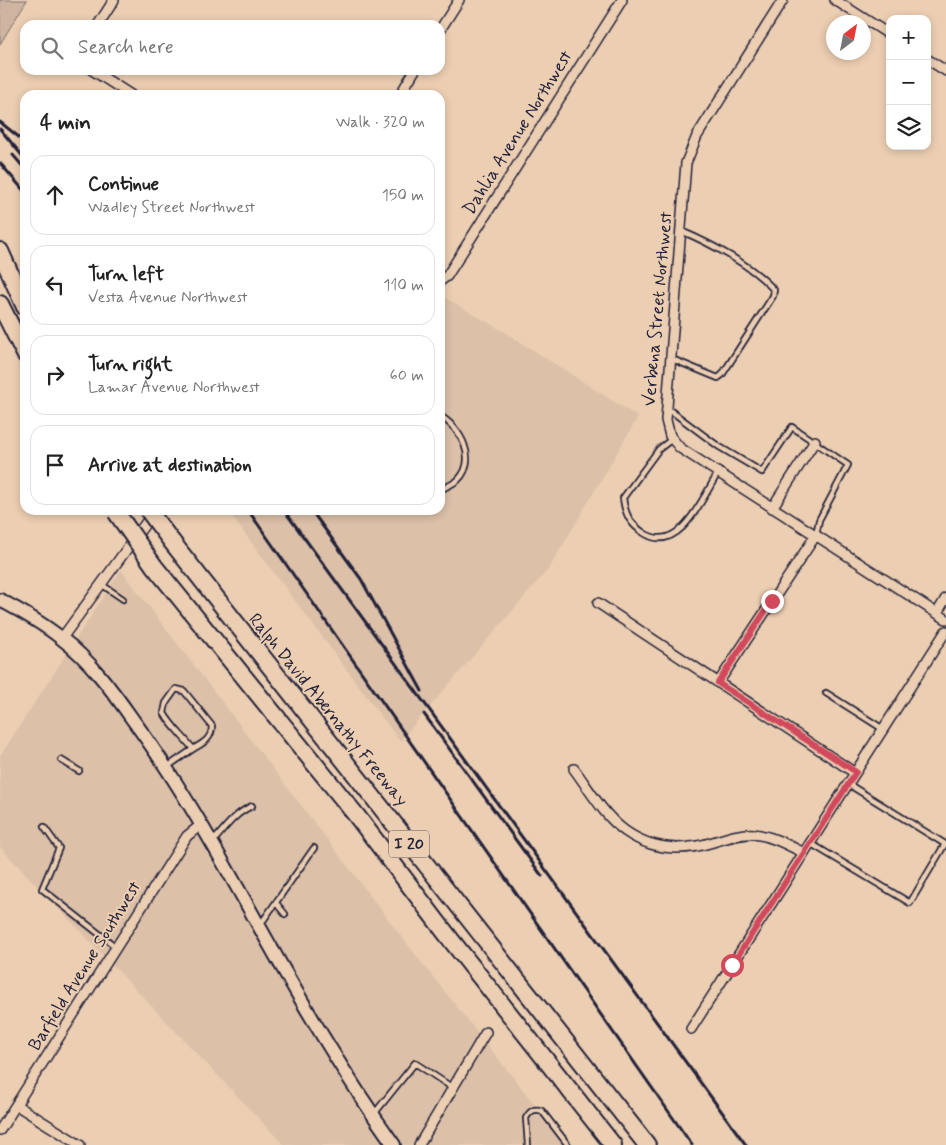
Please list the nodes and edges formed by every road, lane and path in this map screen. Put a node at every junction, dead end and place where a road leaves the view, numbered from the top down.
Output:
1 (114, 0) edge
2 (458, 0) edge
3 (622, 0) edge
4 (783, 0) edge
5 (835, 0) edge
6 (101, 20) edge
7 (445, 22) edge
8 (886, 32) edge
9 (929, 60) edge
10 (946, 71) edge
11 (100, 75) edge
12 (412, 75) edge
13 (123, 90) edge
14 (403, 90) edge
15 (681, 231) junction
16 (0, 252) edge
17 (445, 277) edge
18 (20, 296) edge
19 (0, 304) edge
20 (20, 344) edge
21 (671, 358) junction
22 (667, 408) junction
23 (445, 419) edge
24 (672, 439) junction
25 (815, 441) junction
26 (718, 473) junction
27 (445, 487) edge
28 (772, 508) junction
29 (118, 515) edge
30 (152, 515) edge
31 (152, 515) edge
32 (816, 536) junction
33 (101, 584) junction
34 (946, 598) edge
35 (123, 599) dead end
36 (0, 600) edge
37 (598, 603) dead end
38 (936, 613) junction
39 (946, 619) edge
40 (946, 631) edge
41 (62, 638) junction
42 (718, 683) junction
43 (826, 693) dead end
44 (883, 729) junction
45 (193, 750) junction
46 (61, 760) dead end
47 (167, 767) junction
48 (574, 769) dead end
49 (79, 771) dead end
50 (856, 772) junction
51 (848, 784) junction
52 (252, 806) dead end
53 (202, 824) junction
54 (44, 827) dead end
55 (213, 842) junction
56 (810, 843) junction
57 (314, 848) dead end
58 (804, 853) junction
59 (276, 902) junction
60 (285, 914) dead end
61 (259, 926) junction
62 (116, 947) junction
63 (691, 1029) dead end
64 (486, 1032) dead end
65 (453, 1088) junction
66 (16, 1105) junction
67 (373, 1115) junction
68 (0, 1130) edge
69 (80, 1145) edge
70 (394, 1145) edge
71 (419, 1145) edge
72 (528, 1145) edge
73 (568, 1145) edge
74 (613, 1145) edge
75 (646, 1145) edge

1 - 6 street
2 - 7 street
3 - 17 street, Dahlia Avenue Northwest
4 - 15 street, Verbena Street Northwest
5 - 8 street
9 - 10 street
11 - 13 street
12 - 14 street
15 - 21 street, Verbena Street Northwest
15 - 21 lane
16 - 18 highway
19 - 20 highway
21 - 22 street, Verbena Street Northwest
22 - 24 street, Verbena Street Northwest
22 - 25 lane
23 - 27 lane
24 - 26 street
24 - 26 lane
25 - 28 street
25 - 32 lane
26 - 28 street
28 - 32 street
29 - 74 highway, I 20, bridge
30 - 75 highway, Ralph David Abernathy Freeway / I 20, bridge
31 - 33 street
32 - 38 street
32 - 42 street
33 - 35 lane
33 - 41 street
34 - 38 street
36 - 41 main road
37 - 42 street
38 - 39 street
40 - 44 street
41 - 47 main road
42 - 50 street
43 - 44 lane
44 - 50 street
45 - 45 lane
45 - 47 lane
46 - 49 lane
47 - 53 main road
48 - 58 street
50 - 51 street
51 - 56 street
51 - 56 lane
52 - 55 lane
53 - 55 main road
53 - 62 street, Barfield Avenue Southwest
54 - 62 lane
55 - 61 main road
56 - 58 street
57 - 59 lane
58 - 63 street
59 - 60 lane
59 - 61 lane
61 - 67 main road
62 - 66 street, Barfield Avenue Southwest
64 - 65 street
65 - 67 lane
65 - 71 street
66 - 68 street, Barfield Avenue Southwest
66 - 69 street
67 - 70 main road
72 - 73 lane

